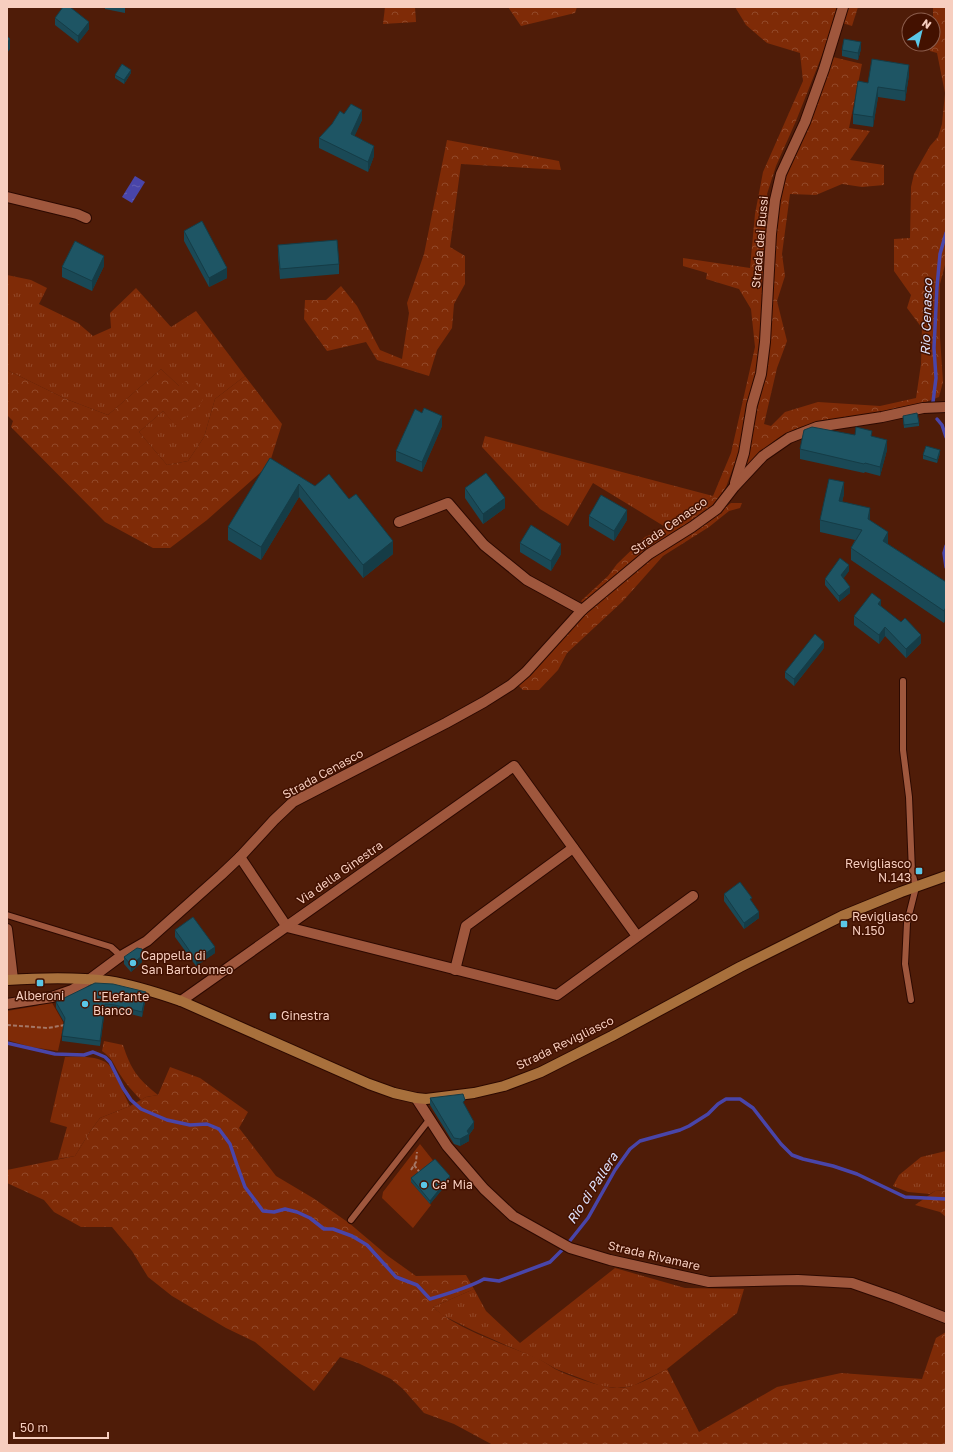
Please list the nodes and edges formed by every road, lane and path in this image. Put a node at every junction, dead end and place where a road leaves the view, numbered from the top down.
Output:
1 (843, 7) edge
2 (7, 197) edge
3 (86, 218) dead end
4 (946, 407) edge
5 (734, 487) junction
6 (399, 522) dead end
7 (582, 610) junction
8 (903, 681) dead end
9 (573, 848) junction
10 (240, 857) junction
11 (946, 876) edge
12 (916, 887) junction
13 (693, 896) dead end
14 (7, 915) edge
15 (287, 927) junction
16 (7, 929) edge
17 (637, 936) junction
18 (121, 956) junction
19 (455, 970) junction
20 (90, 979) junction
21 (10, 980) edge
22 (911, 1000) dead end
23 (182, 1001) junction
24 (7, 1004) edge
25 (7, 1025) edge
26 (67, 1025) edge
27 (416, 1098) junction
28 (429, 1120) junction
29 (415, 1147) dead end
30 (414, 1166) junction
31 (411, 1170) dead end
32 (421, 1174) edge
33 (350, 1220) dead end
34 (946, 1318) edge

1 - 5 street, Strada dei Bussi
2 - 3 street
4 - 5 street, Strada Cenasco
5 - 7 street, Strada Cenasco
6 - 7 street
7 - 10 street, Strada Cenasco
8 - 12 lane
9 - 15 street, Via della Ginestra
9 - 17 street
9 - 19 street
10 - 15 street
10 - 18 street, Strada Cenasco
11 - 12 street, Strada Revigliasco
12 - 22 lane
12 - 27 street, Strada Revigliasco
13 - 17 street
14 - 18 lane
15 - 19 street
15 - 23 street, Via della Ginestra
16 - 21 street
17 - 19 street
18 - 20 street, Strada Cenasco
20 - 21 street, Strada Revigliasco
20 - 23 street, Strada Revigliasco
20 - 24 street
23 - 27 street, Strada Revigliasco
25 - 26 path
27 - 28 street, Strada Rivamare
28 - 33 lane
28 - 34 street, Strada Rivamare
29 - 30 path
30 - 31 path
30 - 32 path

